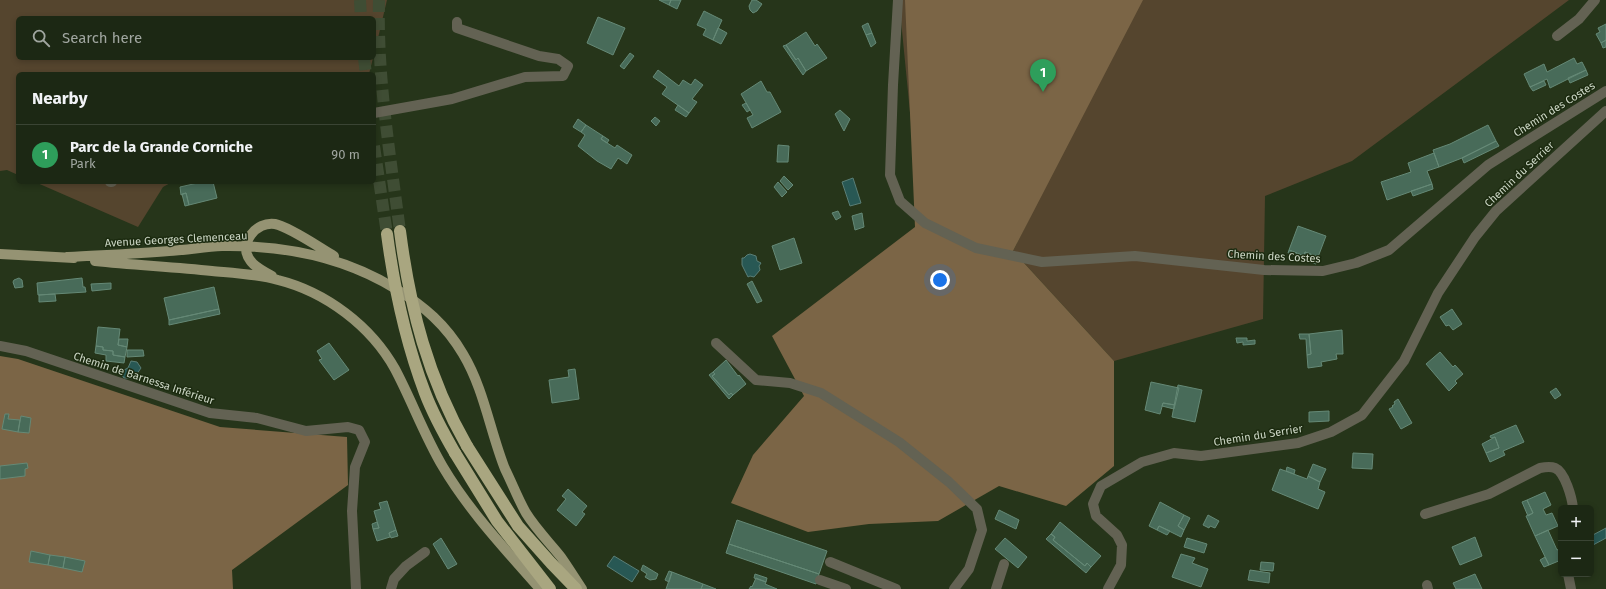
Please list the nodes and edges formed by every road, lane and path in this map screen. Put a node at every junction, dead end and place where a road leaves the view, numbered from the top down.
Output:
1 (898, 0) edge
2 (1595, 0) edge
3 (457, 22) dead end
4 (1557, 36) dead end
5 (1606, 90) edge
6 (1606, 111) edge
7 (376, 113) edge
8 (400, 231) tunnel mouth
9 (387, 234) tunnel mouth
10 (246, 246) junction
11 (0, 254) edge
12 (68, 257) junction
13 (352, 266) junction
14 (278, 280) junction
15 (716, 343) dead end
16 (0, 346) edge
17 (1573, 505) edge
18 (1425, 514) dead end
19 (426, 552) dead end
20 (830, 562) dead end
21 (1004, 564) dead end
22 (1569, 577) edge
23 (820, 580) dead end
24 (356, 589) edge
25 (392, 589) edge
26 (540, 589) edge
27 (550, 589) edge
28 (576, 589) edge
29 (582, 589) edge
30 (846, 589) edge
31 (896, 589) edge
32 (954, 589) edge
33 (996, 589) edge
34 (1108, 589) edge
35 (1571, 589) edge

1 - 5 street, Chemin des Costes
2 - 4 street
3 - 7 street
6 - 34 street, Chemin du Serrier
8 - 28 highway, bridge
9 - 27 highway, bridge
10 - 12 main road, Avenue Georges Clemenceau
10 - 13 main road, Avenue Georges Clemenceau
10 - 13 main road
10 - 14 main road
11 - 12 main road, Avenue Georges Clemenceau
12 - 14 main road, Avenue Georges Clemenceau
13 - 29 main road, Avenue Georges Clemenceau
14 - 26 main road, Avenue Georges Clemenceau
15 - 32 street
16 - 24 street, Chemin de Barnessa Inférieur
17 - 18 street
19 - 25 street
20 - 31 street
21 - 33 street
22 - 35 street
23 - 30 street

